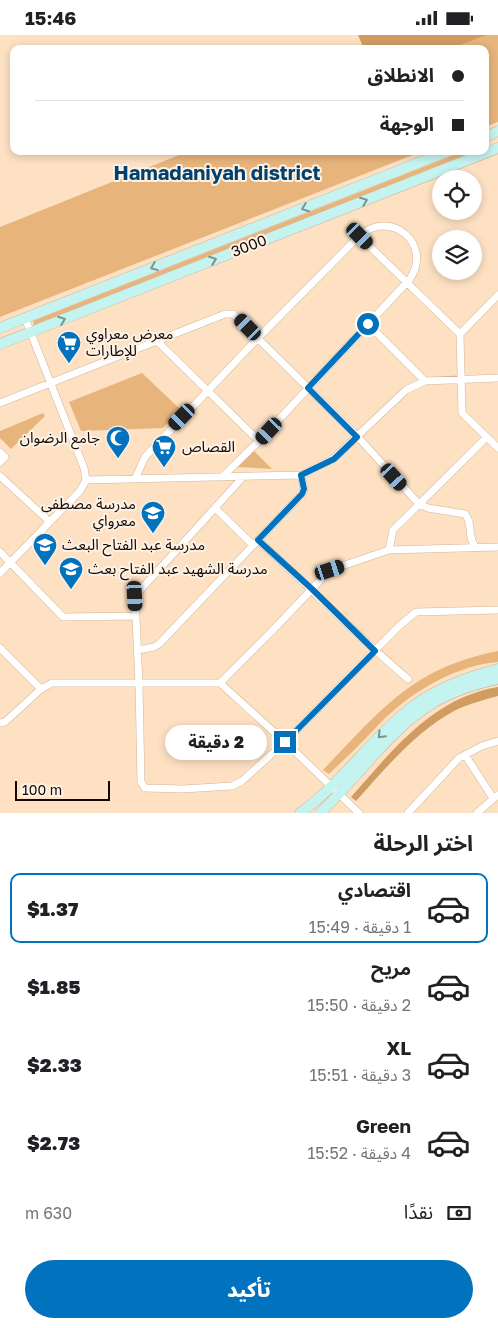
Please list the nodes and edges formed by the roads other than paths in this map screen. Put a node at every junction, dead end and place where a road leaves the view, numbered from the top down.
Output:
1 (438, 155) edge
2 (480, 155) edge
3 (360, 236) junction
4 (407, 283) junction
5 (498, 295) edge
6 (25, 318) junction
7 (368, 324) junction
8 (0, 328) edge
9 (31, 332) junction
10 (460, 334) junction
11 (258, 338) junction
12 (157, 341) junction
13 (0, 344) edge
14 (498, 378) edge
15 (462, 379) junction
16 (425, 381) junction
17 (52, 383) junction
18 (308, 388) junction
19 (208, 391) junction
20 (0, 403) edge
21 (357, 437) junction
22 (487, 437) junction
23 (259, 441) junction
24 (498, 447) edge
25 (0, 452) edge
26 (0, 462) edge
27 (301, 475) junction
28 (0, 476) edge
29 (222, 477) junction
30 (243, 477) junction
31 (135, 479) junction
32 (86, 480) junction
33 (419, 503) junction
34 (215, 508) junction
35 (50, 522) junction
36 (256, 543) junction
37 (498, 547) edge
38 (476, 548) junction
39 (389, 550) junction
40 (0, 552) edge
41 (11, 562) junction
42 (0, 573) edge
43 (312, 589) junction
44 (498, 610) edge
45 (136, 616) junction
46 (0, 648) edge
47 (138, 650) junction
48 (375, 651) junction
49 (498, 669) edge
50 (408, 679) dead end
51 (498, 679) edge
52 (220, 683) junction
53 (139, 684) junction
54 (41, 689) junction
55 (0, 723) edge
56 (498, 741) edge
57 (285, 742) junction
58 (465, 755) junction
59 (336, 791) junction
60 (496, 797) edge
61 (300, 813) edge
62 (320, 813) edge
63 (359, 813) edge
64 (408, 813) edge
65 (477, 813) edge

1 -> 6 street, 3000
9 -> 2 street, 3000
3 - 4 street
3 - 4 street
3 - 11 street
4 - 7 street
4 - 10 street
5 - 10 street
6 - 8 street, 3000
6 - 9 street
7 - 16 street
7 - 18 street
9 - 13 street, 3000
9 - 17 street
10 - 15 street
11 - 12 street
11 - 18 street
11 - 19 street
12 - 17 street
12 - 19 street
14 - 15 street
15 - 16 street
15 - 22 street
16 - 21 street
17 - 20 street
17 - 32 street
18 - 21 street
18 - 23 street
19 - 23 street
19 - 31 street
21 - 27 street
21 - 33 street
22 - 24 street
22 - 33 street
23 - 29 street
25 - 26 street
27 - 30 street
27 - 36 street
28 - 35 street
29 - 30 street
29 - 31 street
30 - 34 street
31 - 32 street
32 - 35 street
33 - 38 street
33 - 39 street
34 - 36 street
34 - 45 street
35 - 41 street
36 - 43 street
36 - 47 street
37 - 38 street
38 - 39 street
39 - 43 street
40 - 41 street
41 - 42 street
41 - 45 street
43 - 48 street
43 - 52 street
44 - 48 street
45 - 47 street
46 - 54 street
47 - 53 street
48 - 50 street
48 - 57 street
49 -> 59 street
51 - 59 street
52 - 53 street
52 - 57 street
53 - 54 street
53 - 57 street
54 - 55 street
56 - 58 street
57 - 59 street
58 - 60 street
58 - 64 street
59 - 61 street
59 - 62 street
59 - 63 street
60 - 65 street

